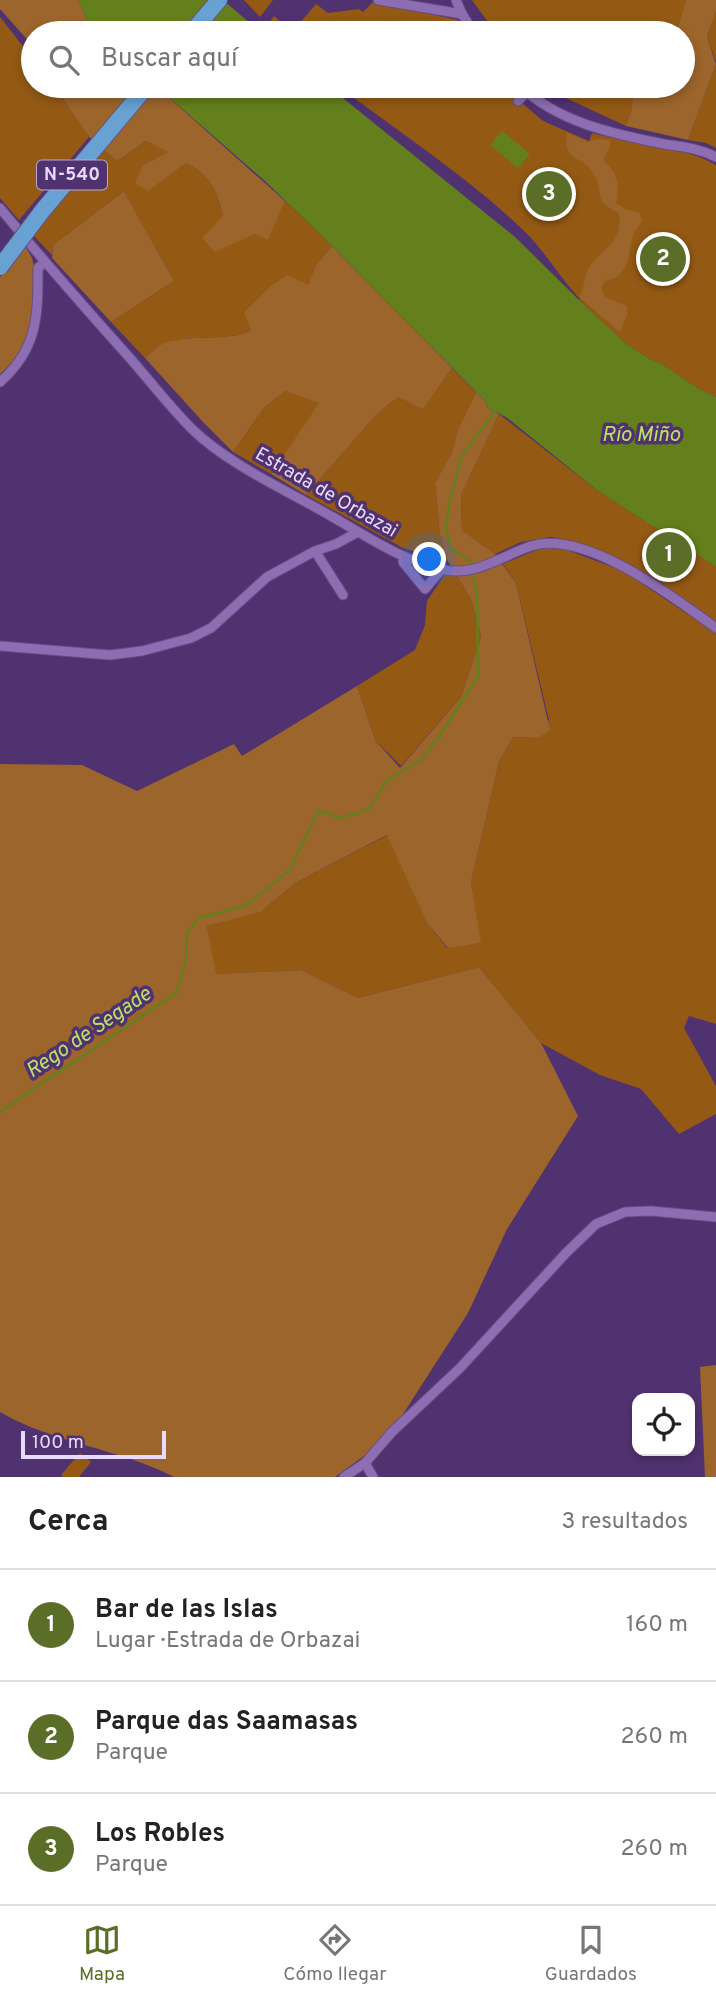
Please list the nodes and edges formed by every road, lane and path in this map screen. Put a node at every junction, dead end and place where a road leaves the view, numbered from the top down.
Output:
1 (219, 0) edge
2 (378, 0) edge
3 (456, 0) edge
4 (461, 15) junction
5 (201, 21) edge
6 (465, 21) edge
7 (137, 98) edge
8 (519, 98) edge
9 (535, 98) edge
10 (518, 101) dead end
11 (716, 157) edge
12 (0, 208) edge
13 (45, 262) junction
14 (0, 267) edge
15 (0, 382) edge
16 (358, 532) junction
17 (315, 551) junction
18 (404, 557) junction
19 (441, 570) junction
20 (342, 595) dead end
21 (716, 628) edge
22 (0, 646) edge
23 (716, 1217) edge
24 (365, 1463) junction
25 (344, 1477) edge
26 (373, 1477) edge

1 - 5 highway
2 - 4 street
3 - 4 street
4 - 6 street
7 - 14 highway, N-540, bridge
8 - 10 street
9 - 11 street
12 - 13 street, Estrada de Orbazai
13 - 15 street
13 - 16 street, Estrada de Orbazai
16 - 17 street
16 - 18 street, Estrada de Orbazai
17 - 20 street
17 - 22 street
18 - 19 street, Estrada de Orbazai
18 - 19 street
19 - 21 street, Estrada de Orbazai
23 - 24 street
24 - 25 street
24 - 26 street

